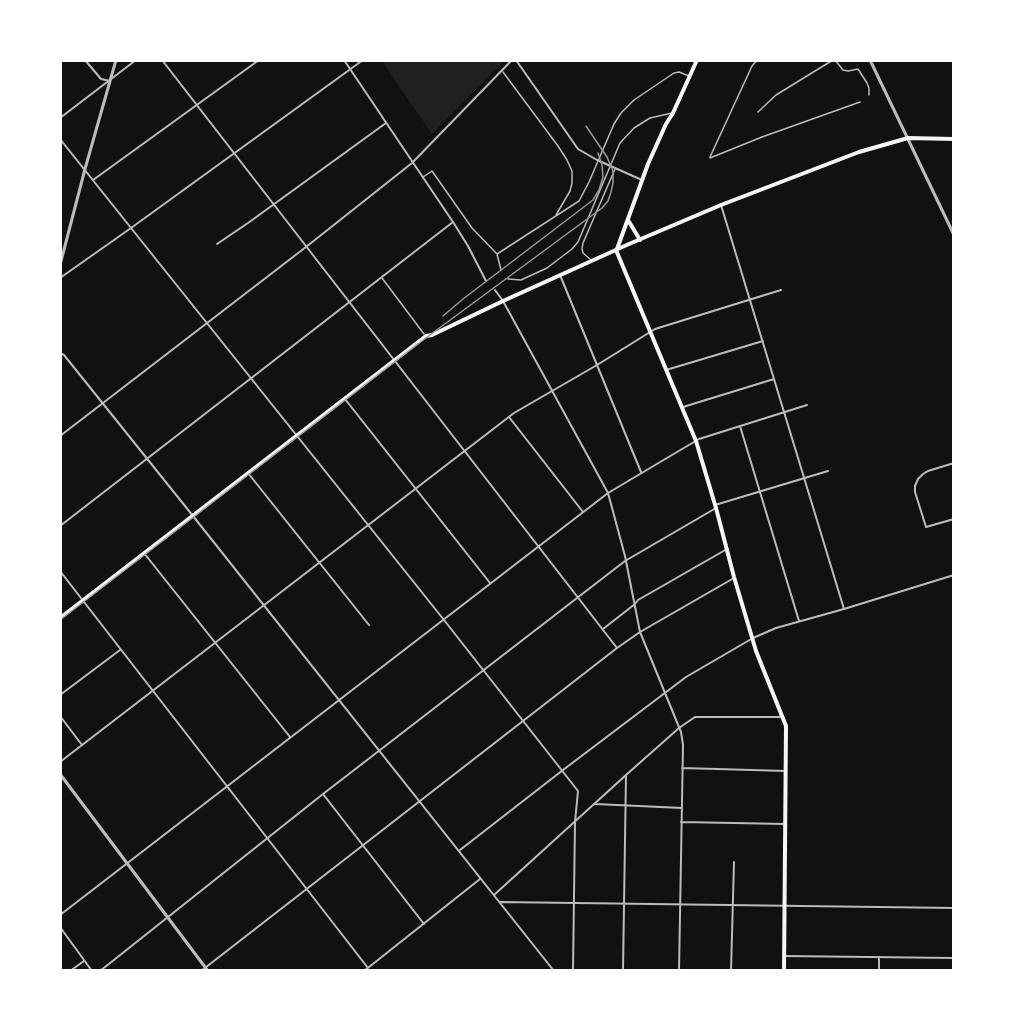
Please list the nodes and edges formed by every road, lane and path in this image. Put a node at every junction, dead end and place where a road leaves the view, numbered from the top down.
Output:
1 (85, 60) edge
2 (116, 60) edge
3 (136, 60) edge
4 (162, 60) edge
5 (259, 60) edge
6 (344, 60) edge
7 (363, 60) edge
8 (514, 60) edge
9 (697, 60) edge
10 (757, 60) edge
11 (834, 60) edge
12 (870, 60) edge
13 (351, 69) junction
14 (502, 71) junction
15 (690, 77) junction
16 (110, 81) junction
17 (869, 95) dead end
18 (860, 102) dead end
19 (196, 105) junction
20 (758, 112) dead end
21 (673, 113) junction
22 (60, 118) edge
23 (386, 123) junction
24 (908, 138) junction
25 (60, 139) edge
26 (954, 139) edge
27 (234, 154) junction
28 (597, 160) junction
29 (412, 163) junction
30 (610, 166) junction
31 (615, 168) junction
32 (85, 169) junction
33 (422, 178) junction
34 (93, 180) junction
35 (642, 180) junction
36 (273, 205) junction
37 (721, 205) junction
38 (556, 216) junction
39 (628, 220) junction
40 (453, 222) junction
41 (131, 228) junction
42 (954, 235) edge
43 (640, 240) junction
44 (217, 244) dead end
45 (306, 247) junction
46 (616, 250) junction
47 (498, 254) junction
48 (592, 260) junction
49 (60, 265) edge
50 (501, 270) dead end
51 (560, 275) junction
52 (382, 277) junction
53 (60, 278) edge
54 (508, 279) dead end
55 (486, 281) dead end
56 (495, 290) dead end
57 (782, 290) dead end
58 (751, 300) junction
59 (503, 301) junction
60 (349, 303) junction
61 (207, 323) junction
62 (651, 332) junction
63 (426, 336) junction
64 (763, 341) junction
65 (62, 354) edge
66 (60, 358) edge
67 (394, 361) junction
68 (597, 365) junction
69 (666, 370) junction
70 (250, 378) junction
71 (774, 379) junction
72 (552, 391) junction
73 (345, 399) junction
74 (103, 403) junction
75 (807, 405) dead end
76 (682, 407) junction
77 (785, 413) junction
78 (509, 417) junction
79 (740, 426) junction
80 (60, 436) edge
81 (297, 436) junction
82 (696, 441) junction
83 (465, 451) junction
84 (147, 458) junction
85 (954, 463) edge
86 (828, 471) dead end
87 (248, 473) junction
88 (642, 473) junction
89 (805, 479) junction
90 (415, 489) junction
91 (608, 493) junction
92 (760, 493) junction
93 (716, 506) junction
94 (583, 512) junction
95 (193, 516) junction
96 (954, 519) edge
97 (60, 526) edge
98 (368, 526) junction
99 (538, 546) junction
100 (727, 549) junction
101 (144, 553) junction
102 (625, 561) junction
103 (320, 563) junction
104 (60, 571) edge
105 (954, 575) edge
106 (734, 577) junction
107 (490, 583) junction
108 (578, 598) junction
109 (83, 600) junction
110 (635, 604) junction
111 (264, 605) junction
112 (844, 609) junction
113 (60, 618) edge
114 (444, 620) junction
115 (799, 621) junction
116 (369, 625) dead end
117 (603, 629) junction
118 (640, 632) junction
119 (753, 639) junction
120 (215, 643) junction
121 (617, 648) junction
122 (120, 650) junction
123 (483, 670) junction
124 (153, 690) junction
125 (666, 692) junction
126 (60, 695) edge
127 (339, 701) junction
128 (60, 716) edge
129 (784, 717) junction
130 (524, 721) junction
131 (679, 728) junction
132 (290, 738) junction
133 (82, 745) junction
134 (379, 750) junction
135 (60, 762) edge
136 (682, 768) junction
137 (563, 770) junction
138 (786, 771) junction
139 (60, 774) edge
140 (626, 775) junction
141 (227, 787) junction
142 (323, 794) junction
143 (420, 801) junction
144 (595, 804) junction
145 (625, 806) junction
146 (682, 808) junction
147 (575, 822) junction
148 (681, 822) junction
149 (785, 824) junction
150 (267, 838) junction
151 (363, 846) junction
152 (459, 850) junction
153 (734, 862) dead end
154 (127, 863) junction
155 (480, 879) junction
156 (306, 890) junction
157 (494, 895) junction
158 (500, 902) junction
159 (575, 903) junction
160 (623, 904) junction
161 (680, 905) junction
162 (732, 906) junction
163 (785, 906) junction
164 (954, 908) edge
165 (60, 915) edge
166 (167, 917) junction
167 (424, 924) junction
168 (60, 927) edge
169 (784, 956) junction
170 (879, 957) junction
171 (954, 958) edge
172 (84, 960) junction
173 (368, 968) junction
174 (207, 969) edge
175 (70, 971) edge
176 (92, 971) edge
177 (100, 971) edge
178 (201, 971) edge
179 (364, 971) edge
180 (554, 971) edge
181 (573, 971) edge
182 (623, 971) edge
183 (679, 971) edge
184 (731, 971) edge
185 (784, 971) edge
186 (879, 971) edge

1 - 16 street
2 - 16 street
3 - 16 street
4 - 19 street
5 - 19 street
6 - 13 street
7 - 13 street
8 - 14 street
8 - 28 street
9 - 15 main road
10 - 18 lane
11 - 17 lane
11 - 20 lane
12 - 24 street
13 - 23 street
13 - 27 street
14 - 29 street
14 - 38 lane
15 - 21 main road
15 - 28 lane
16 - 22 street
16 - 32 street
19 - 27 street
19 - 34 street
21 - 30 lane
21 - 35 main road
23 - 29 street
23 - 36 street
24 - 26 main road
24 - 37 main road
24 - 42 street
25 - 32 street
27 - 36 street
27 - 41 street
28 - 30 street
28 - 38 lane
29 - 33 street
29 - 45 street
30 - 31 street
30 - 54 lane
31 - 35 street
31 - 48 lane
32 - 34 street
32 - 49 street
33 - 40 street
33 - 47 lane
34 - 41 street
35 - 39 main road
36 - 44 street
36 - 45 street
37 - 43 main road
37 - 58 street
38 - 47 lane
39 - 43 main road
39 - 46 main road
40 - 52 street
40 - 55 street
41 - 53 street
41 - 61 street
43 - 46 main road
45 - 60 street
45 - 61 street
46 - 48 main road
46 - 62 main road
47 - 50 lane
48 - 51 main road
51 - 59 main road
51 - 68 street
52 - 60 street
52 - 63 lane
56 - 59 street
57 - 58 street
58 - 62 street
58 - 64 street
59 - 63 main road
59 - 72 street
60 - 67 street
60 - 70 street
61 - 70 street
61 - 74 street
62 - 68 street
62 - 69 main road
63 - 67 main road
64 - 69 street
64 - 71 street
65 - 66 street
65 - 74 street
67 - 73 main road
67 - 83 street
68 - 72 street
68 - 88 street
69 - 76 main road
70 - 81 street
70 - 84 street
71 - 76 street
71 - 77 street
72 - 78 street
72 - 91 street
73 - 81 main road
73 - 90 street
74 - 80 street
74 - 84 street
75 - 77 street
76 - 82 main road
77 - 79 street
77 - 89 street
78 - 83 street
78 - 94 street
79 - 82 street
79 - 92 street
81 - 87 main road
81 - 98 street
82 - 88 street
82 - 93 main road
83 - 90 street
83 - 99 street
84 - 95 street
84 - 97 street
85 - 96 street
86 - 89 street
87 - 95 main road
87 - 103 street
88 - 91 street
89 - 92 street
89 - 112 street
90 - 98 street
90 - 107 street
91 - 94 street
91 - 102 street
92 - 93 street
92 - 115 street
93 - 100 main road
93 - 102 street
94 - 99 street
95 - 101 main road
95 - 111 street
98 - 103 street
98 - 114 street
99 - 107 street
99 - 108 street
100 - 106 main road
100 - 110 street
101 - 109 main road
101 - 120 street
102 - 108 street
102 - 110 street
103 - 111 street
103 - 116 street
104 - 109 street
105 - 112 street
106 - 118 street
106 - 119 main road
107 - 114 street
108 - 117 street
108 - 123 street
109 - 113 main road
109 - 122 street
110 - 117 street
110 - 118 street
111 - 120 street
111 - 127 street
112 - 115 street
114 - 123 street
114 - 127 street
115 - 119 street
117 - 121 street
118 - 121 street
118 - 125 street
119 - 125 street
119 - 129 main road
120 - 124 street
120 - 132 street
121 - 130 street
122 - 124 street
122 - 126 street
123 - 130 street
123 - 134 street
124 - 133 street
124 - 141 street
125 - 131 street
125 - 137 street
127 - 132 street
127 - 134 street
128 - 133 street
129 - 131 street
129 - 138 main road
130 - 137 street
130 - 143 street
131 - 136 street
131 - 140 street
132 - 141 street
133 - 135 street
134 - 142 street
134 - 143 street
136 - 138 street
136 - 146 street
137 - 147 street
137 - 152 street
138 - 149 main road
139 - 154 street
140 - 144 street
140 - 145 street
141 - 150 street
141 - 154 street
142 - 150 street
142 - 151 street
143 - 151 street
143 - 152 street
144 - 145 street
144 - 147 street
145 - 146 street
145 - 160 street
146 - 148 street
147 - 157 street
147 - 159 street
148 - 149 street
148 - 161 street
149 - 163 main road
150 - 156 street
150 - 166 street
151 - 156 street
151 - 167 street
152 - 155 street
153 - 162 street
154 - 165 street
154 - 166 street
155 - 157 street
155 - 167 street
156 - 173 street
156 - 174 street
157 - 158 street
158 - 159 street
158 - 180 street
159 - 160 street
159 - 181 street
160 - 161 street
160 - 182 street
161 - 162 street
161 - 183 street
162 - 163 street
162 - 184 street
163 - 164 street
163 - 169 main road
166 - 174 street
166 - 177 street
167 - 173 street
168 - 172 street
169 - 170 street
169 - 185 main road
170 - 171 street
170 - 186 street
172 - 175 street
172 - 176 street
173 - 179 street
174 - 178 street

